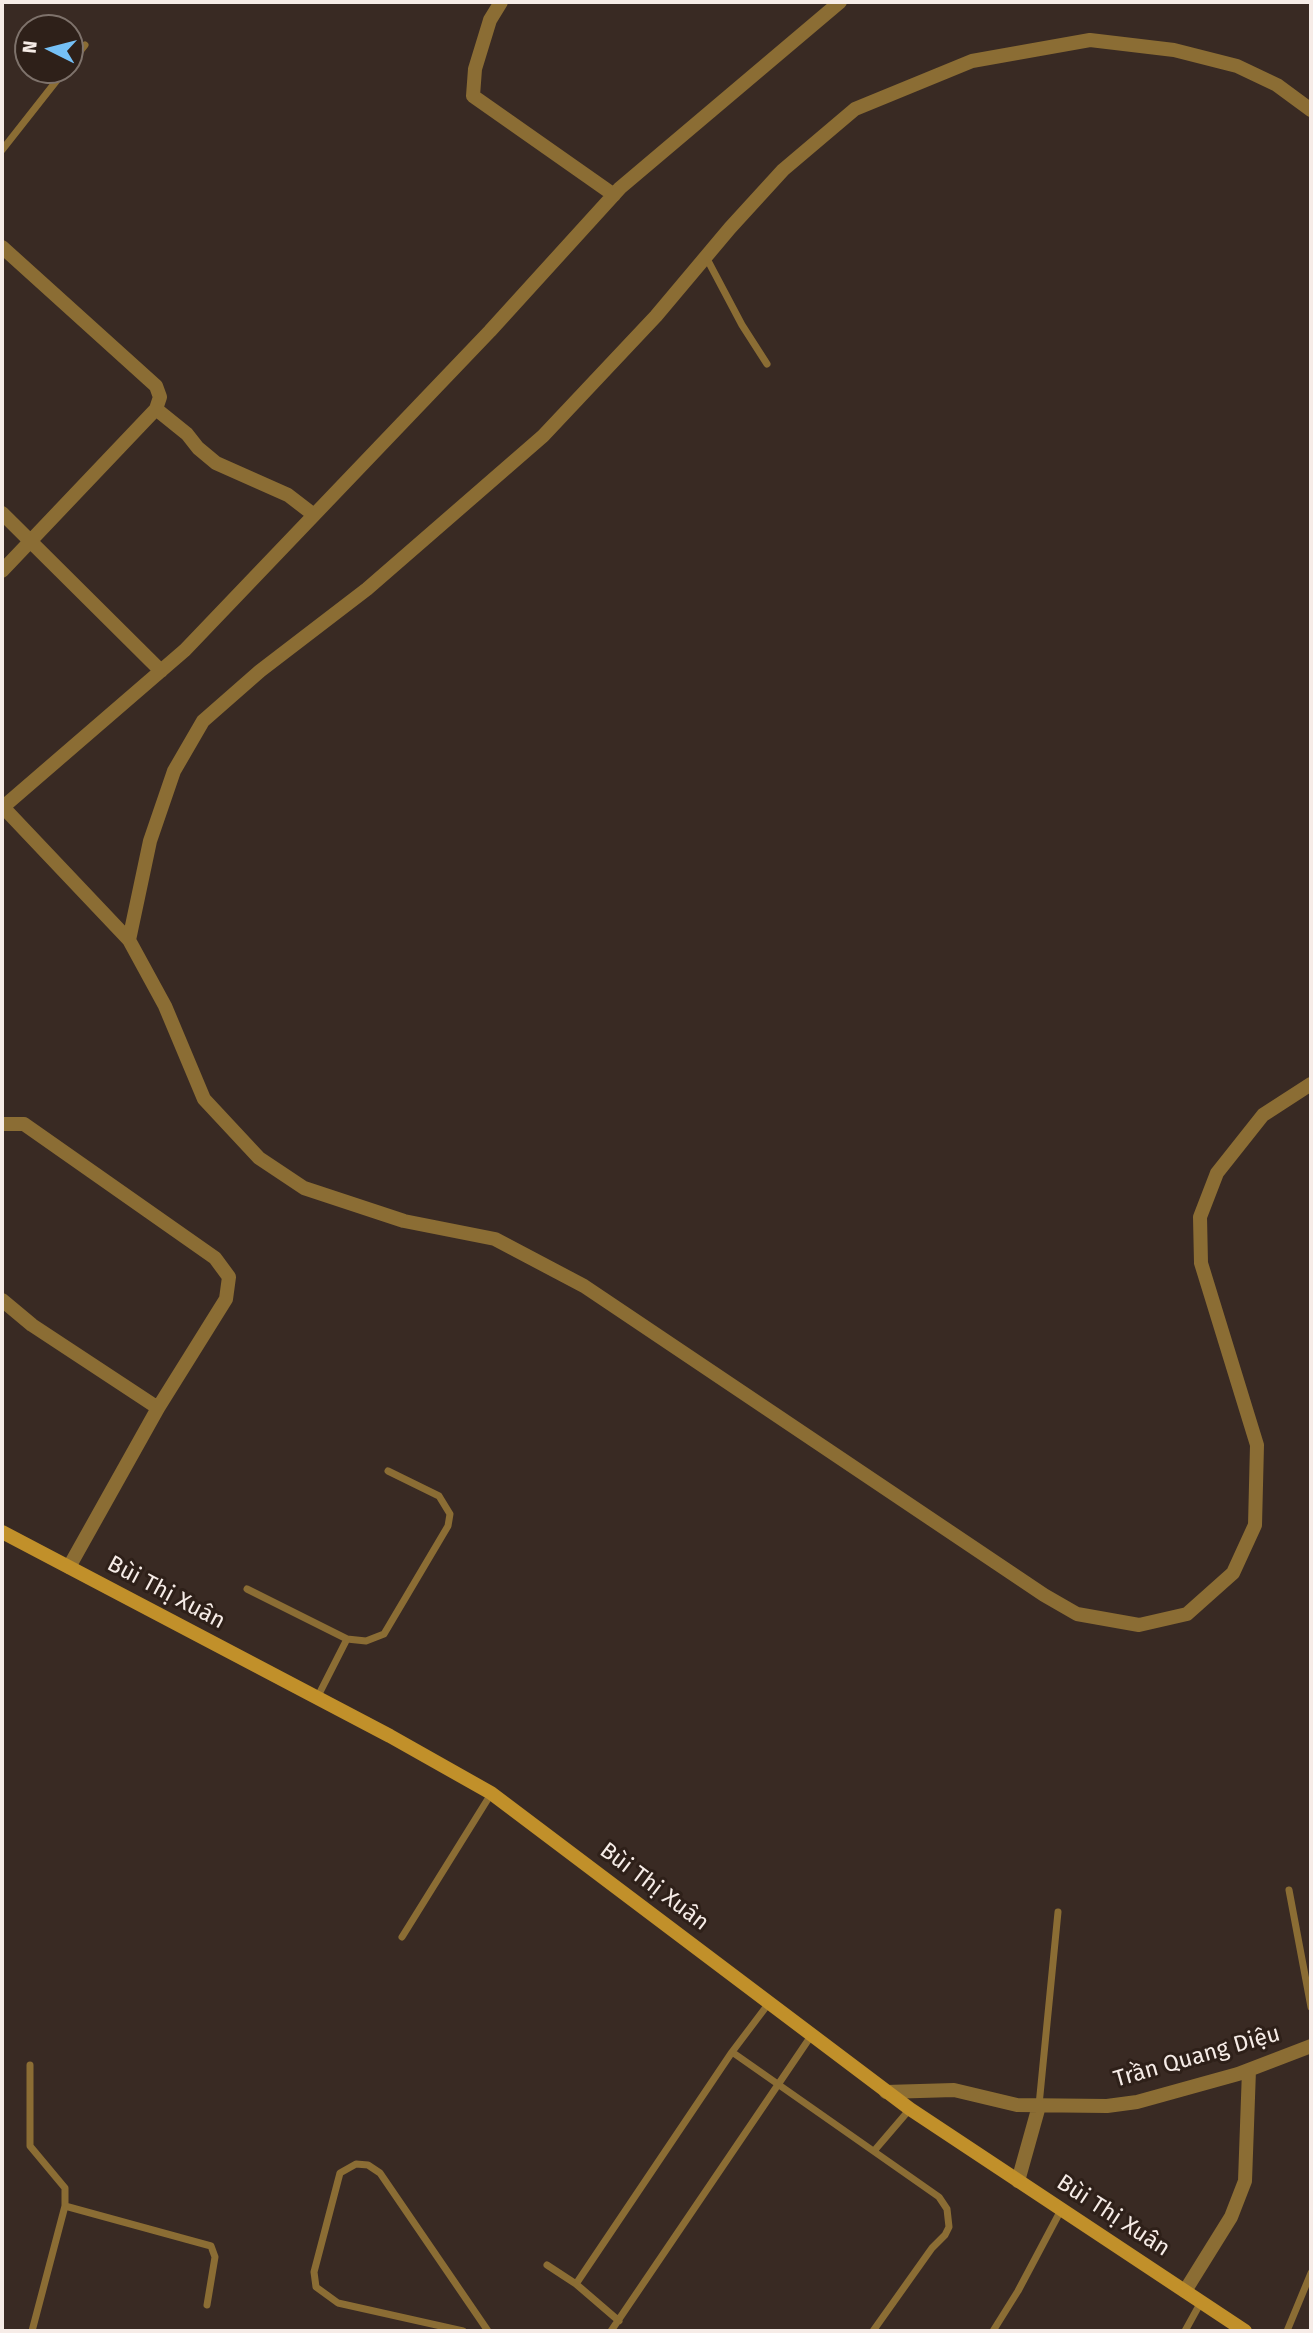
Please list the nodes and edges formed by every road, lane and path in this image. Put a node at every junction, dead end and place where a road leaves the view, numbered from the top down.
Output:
1 (501, 2) edge
2 (840, 2) edge
3 (54, 84) edge
4 (1311, 110) edge
5 (2, 150) edge
6 (614, 195) junction
7 (2, 247) edge
8 (706, 257) junction
9 (767, 364) dead end
10 (156, 409) junction
11 (2, 513) edge
12 (314, 515) junction
13 (31, 542) junction
14 (2, 571) edge
15 (161, 671) junction
16 (2, 807) edge
17 (129, 940) junction
18 (1311, 1084) edge
19 (2, 1124) edge
20 (2, 1300) edge
21 (158, 1408) junction
22 (388, 1471) dead end
23 (2, 1532) edge
24 (69, 1567) junction
25 (247, 1589) dead end
26 (347, 1639) junction
27 (317, 1698) junction
28 (491, 1793) junction
29 (1289, 1890) dead end
30 (1058, 1912) dead end
31 (402, 1937) dead end
32 (769, 2003) junction
33 (1311, 2007) edge
34 (811, 2036) junction
35 (1311, 2046) edge
36 (732, 2052) junction
37 (30, 2065) dead end
38 (1248, 2070) junction
39 (779, 2084) junction
40 (886, 2092) junction
41 (1039, 2106) junction
42 (910, 2109) junction
43 (873, 2151) junction
44 (1018, 2181) junction
45 (65, 2206) junction
46 (1062, 2209) junction
47 (547, 2265) dead end
48 (1311, 2273) edge
49 (576, 2284) junction
50 (1185, 2291) junction
51 (1202, 2302) junction
52 (207, 2305) dead end
53 (619, 2320) junction
54 (32, 2331) edge
55 (463, 2331) edge
56 (488, 2331) edge
57 (611, 2331) edge
58 (873, 2331) edge
59 (993, 2331) edge
60 (1185, 2331) edge
61 (1245, 2331) edge
62 (1287, 2331) edge

1 - 6 street
2 - 6 street
3 - 5 lane
4 - 8 street
6 - 12 street
7 - 10 street
8 - 9 lane
8 - 17 street
10 - 12 street
10 - 13 street
11 - 13 street
12 - 15 street
13 - 14 street
13 - 15 street
15 - 16 street
16 - 17 street
17 - 18 street
19 - 21 street
20 - 21 street
21 - 24 street
22 - 26 lane
23 - 24 main road, Bùi Thị Xuân
24 - 27 main road, Bùi Thị Xuân
25 - 26 lane
26 - 27 lane
27 - 28 main road, Bùi Thị Xuân
28 - 31 lane
28 - 32 main road, Bùi Thị Xuân
29 - 33 lane
30 - 41 lane
32 - 34 main road, Bùi Thị Xuân
32 - 36 lane
34 - 39 lane
34 - 40 main road, Bùi Thị Xuân
35 - 38 street, Trần Quang Diệu
36 - 39 lane
36 - 49 lane
37 - 45 lane
38 - 41 street, Trần Quang Diệu
38 - 50 street
39 - 43 lane
39 - 53 lane
40 - 41 street, Trần Quang Diệu
40 - 42 main road, Bùi Thị Xuân
41 - 44 street
42 - 43 lane
42 - 44 main road, Bùi Thị Xuân
43 - 58 lane
44 - 46 main road, Bùi Thị Xuân
45 - 52 lane
45 - 54 lane
46 - 50 main road, Bùi Thị Xuân
46 - 59 lane
47 - 49 lane
48 - 62 lane
49 - 53 lane
50 - 51 main road, Bùi Thị Xuân
51 - 60 lane
51 - 61 main road, Bùi Thị Xuân
53 - 57 lane
55 - 56 lane

